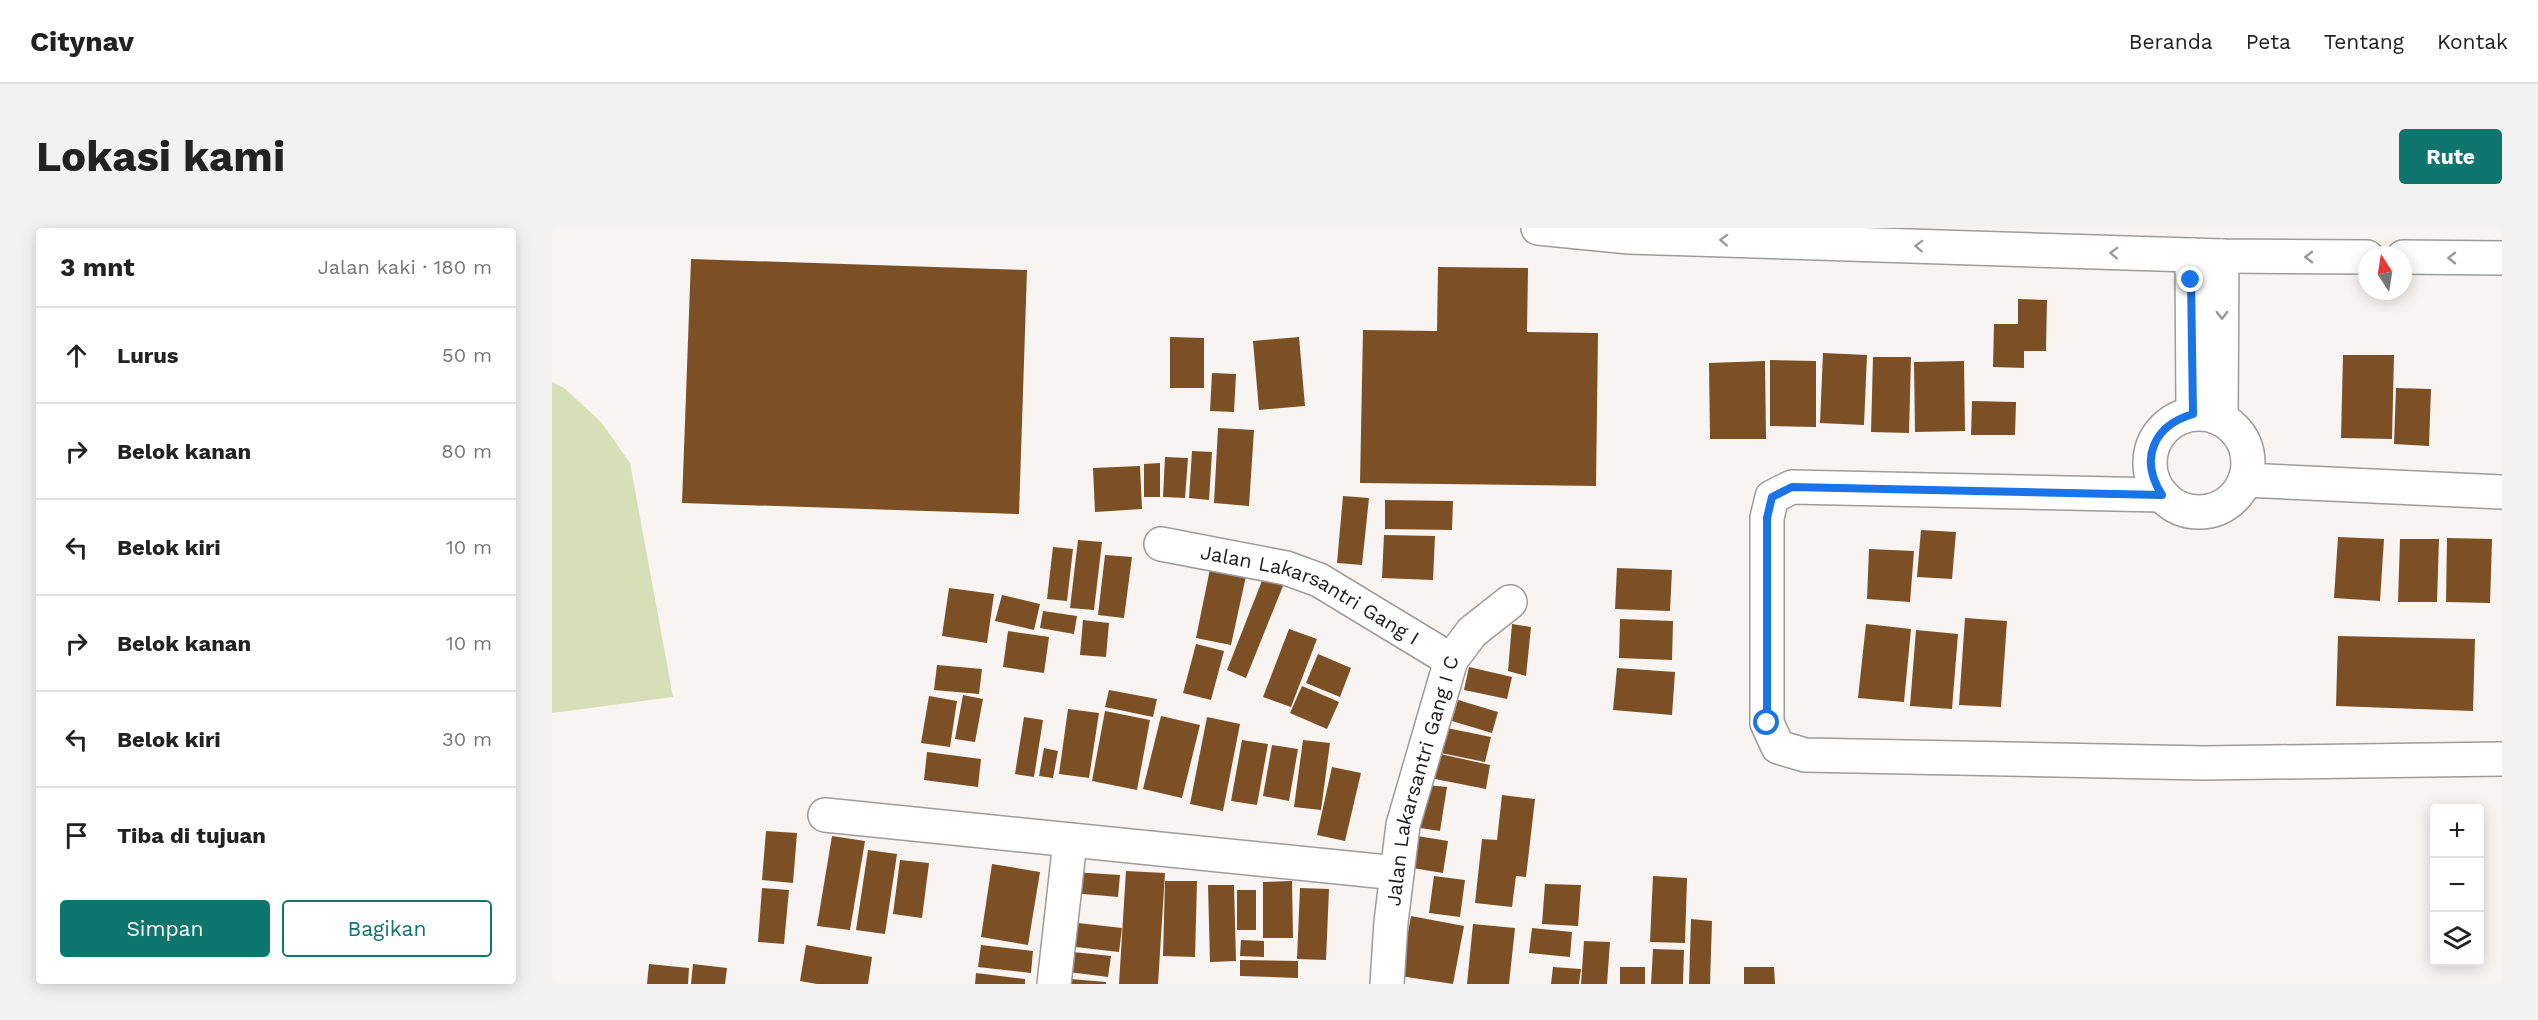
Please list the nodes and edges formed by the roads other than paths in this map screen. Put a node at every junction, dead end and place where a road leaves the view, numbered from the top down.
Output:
1 (1538, 228) edge
2 (2206, 246) edge
3 (2358, 256) edge
4 (2412, 257) edge
5 (2502, 258) edge
6 (2207, 417) junction
7 (2245, 480) junction
8 (2502, 492) edge
9 (2162, 495) junction
10 (1161, 544) dead end
11 (1510, 602) dead end
12 (1451, 660) junction
13 (2502, 759) edge
14 (825, 815) dead end
15 (1070, 841) junction
16 (1397, 873) junction
17 (1054, 984) edge
18 (1387, 984) edge

2 -> 1 street
3 -> 2 street
2 - 6 street
5 -> 4 street
6 - 7 street
6 - 9 street
7 - 8 street
7 - 9 street
9 - 13 street
10 - 12 street, Jalan Lakarsantri Gang I
11 - 12 street, Jalan Lakarsantri Gang I C
12 - 16 street, Jalan Lakarsantri Gang I C
14 - 15 street
15 - 16 street
15 - 17 street
16 - 18 street, Jalan Lakarsantri Gang I C

